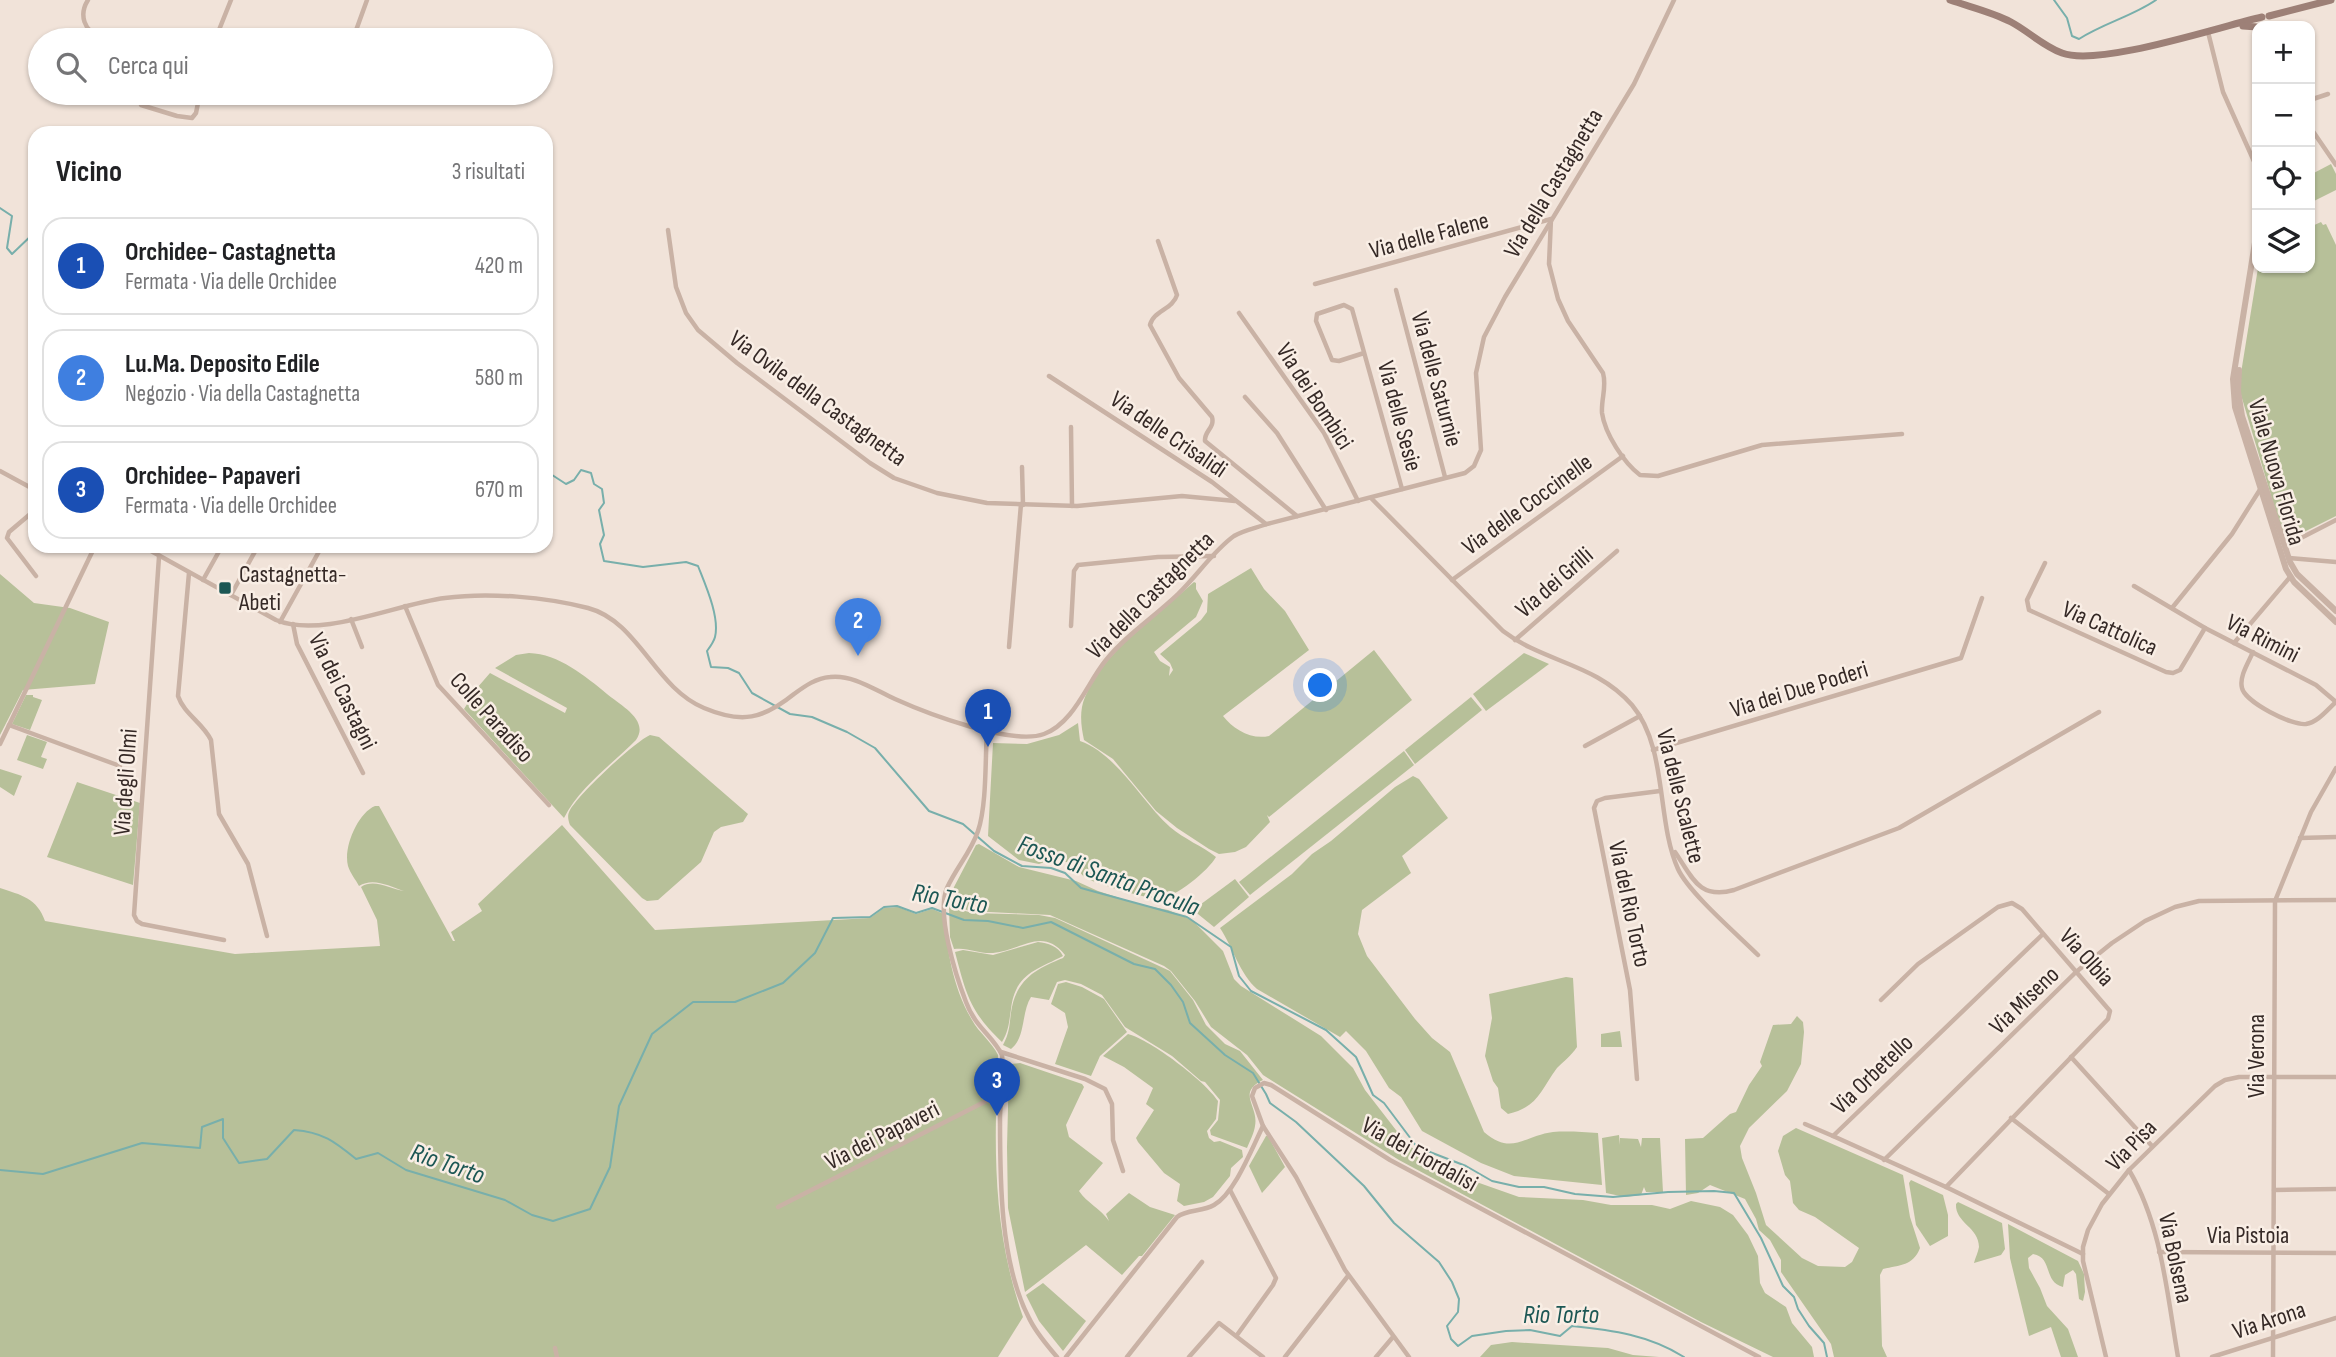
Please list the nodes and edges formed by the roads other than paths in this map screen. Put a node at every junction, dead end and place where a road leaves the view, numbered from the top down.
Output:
1 (88, 0) edge
2 (231, 0) edge
3 (367, 0) edge
4 (1674, 0) edge
5 (1950, 0) edge
6 (2331, 0) edge
7 (2286, 12) junction
8 (2265, 17) junction
9 (2262, 21) edge
10 (2273, 21) edge
11 (2277, 21) edge
12 (2252, 26) edge
13 (89, 28) edge
14 (220, 28) edge
15 (357, 28) edge
16 (2218, 29) junction
17 (2207, 31) junction
18 (2328, 94) dead end
19 (2315, 98) edge
20 (141, 105) dead end
21 (198, 105) edge
22 (2315, 134) edge
23 (2252, 157) edge
24 (2336, 165) edge
25 (1551, 219) junction
26 (668, 230) dead end
27 (1158, 242) dead end
28 (2252, 262) edge
29 (2254, 273) edge
30 (1315, 284) dead end
31 (1396, 290) dead end
32 (1239, 313) dead end
33 (1364, 353) junction
34 (1049, 376) dead end
35 (1244, 397) dead end
36 (1070, 427) dead end
37 (1902, 434) dead end
38 (1623, 456) junction
39 (1022, 467) dead end
40 (0, 471) edge
41 (1445, 477) junction
42 (2265, 483) junction
43 (28, 486) edge
44 (1402, 489) junction
45 (2260, 490) junction
46 (1371, 498) junction
47 (1235, 501) junction
48 (1357, 501) junction
49 (1022, 505) junction
50 (1072, 506) junction
51 (1326, 509) junction
52 (28, 516) edge
53 (1297, 517) junction
54 (2336, 520) edge
55 (1266, 524) junction
56 (2284, 543) junction
57 (1617, 551) dead end
58 (92, 553) edge
59 (153, 553) edge
60 (218, 553) edge
61 (254, 553) edge
62 (318, 553) edge
63 (1215, 556) junction
64 (159, 557) junction
65 (2289, 558) junction
66 (2336, 562) edge
67 (2045, 563) dead end
68 (189, 573) junction
69 (36, 576) dead end
70 (2290, 577) junction
71 (203, 580) junction
72 (1452, 580) junction
73 (2134, 586) dead end
74 (231, 595) junction
75 (1982, 598) dead end
76 (405, 606) junction
77 (2172, 607) junction
78 (2336, 611) edge
79 (351, 619) junction
80 (280, 622) junction
81 (2336, 622) edge
82 (293, 624) junction
83 (1071, 626) dead end
84 (2205, 628) junction
85 (1515, 640) junction
86 (2234, 643) junction
87 (362, 647) dead end
88 (1009, 647) dead end
89 (2253, 653) junction
90 (2336, 702) edge
91 (2099, 712) dead end
92 (1640, 716) junction
93 (9, 725) junction
94 (987, 730) junction
95 (0, 744) edge
96 (1586, 746) dead end
97 (1653, 750) junction
98 (120, 765) dead end
99 (2336, 768) edge
100 (363, 773) dead end
101 (1660, 791) junction
102 (549, 805) dead end
103 (2336, 837) edge
104 (2300, 838) junction
105 (1672, 849) junction
106 (2336, 900) edge
107 (2275, 901) junction
108 (2043, 934) junction
109 (267, 936) dead end
110 (224, 940) dead end
111 (1758, 955) dead end
112 (2076, 972) junction
113 (1881, 1000) dead end
114 (1001, 1052) junction
115 (2071, 1058) junction
116 (2274, 1076) junction
117 (2336, 1077) edge
118 (1637, 1079) dead end
119 (1001, 1094) junction
120 (2011, 1118) junction
121 (1805, 1124) dead end
122 (1263, 1126) junction
123 (1833, 1136) junction
124 (2152, 1146) junction
125 (1885, 1160) junction
126 (2129, 1170) junction
127 (1123, 1171) dead end
128 (1946, 1188) junction
129 (1230, 1189) junction
130 (2336, 1189) edge
131 (2274, 1190) junction
132 (2109, 1194) junction
133 (778, 1207) dead end
134 (2159, 1252) junction
135 (2336, 1253) edge
136 (2082, 1254) junction
137 (2274, 1254) junction
138 (1202, 1262) dead end
139 (1348, 1276) junction
140 (2336, 1318) edge
141 (1237, 1335) junction
142 (2273, 1336) junction
143 (1394, 1337) junction
144 (555, 1348) dead end
145 (1255, 1351) junction
146 (557, 1357) edge
147 (1057, 1357) edge
148 (1066, 1357) edge
149 (1127, 1357) edge
150 (1189, 1357) edge
151 (1250, 1357) edge
152 (1263, 1357) edge
153 (1285, 1357) edge
154 (1376, 1357) edge
155 (1409, 1357) edge
156 (1759, 1357) edge
157 (2106, 1357) edge
158 (2178, 1357) edge
159 (2212, 1357) edge
160 (2273, 1357) edge

1 - 13 street
2 - 14 street
3 - 15 street
4 - 25 street, Via della Castagnetta
5 - 17 main road
6 - 7 main road
7 - 8 main road
7 - 11 main road
8 - 9 main road
8 - 10 main road
8 - 16 main road
12 - 16 main road
16 - 17 main road
17 - 23 street
18 - 19 street
20 - 21 street
22 - 24 street
25 - 30 street, Via delle Falene
25 - 38 street
25 - 41 street, Via della Castagnetta
26 - 49 street, Via Ovile della Castagnetta
27 - 53 street
28 - 45 street, Viale Nuova Florida
29 - 42 street, Viale Nuova Florida
31 - 41 street, Via delle Saturnie
32 - 48 street, Via dei Bombici
33 - 33 street, Via delle Sesie
33 - 44 street, Via delle Sesie
34 - 47 street, Via delle Crisalidi
35 - 51 street
36 - 50 street
37 - 38 street
38 - 72 street, Via delle Coccinelle
39 - 49 street
40 - 43 street
41 - 44 street, Via della Castagnetta
42 - 45 street
42 - 56 street, Viale Nuova Florida
44 - 46 street, Via della Castagnetta
45 - 70 street, Viale Nuova Florida
45 - 77 street
46 - 48 street, Via della Castagnetta
46 - 72 street, Via delle Scalette
47 - 50 street, Via Ovile della Castagnetta
47 - 55 street, Via delle Crisalidi
48 - 51 street, Via della Castagnetta
49 - 50 street, Via Ovile della Castagnetta
49 - 88 street
51 - 53 street, Via della Castagnetta
52 - 69 street
53 - 55 street, Via della Castagnetta
54 - 56 street
55 - 63 street, Via della Castagnetta
56 - 65 street, Viale Nuova Florida
57 - 85 street, Via dei Grilli
58 - 93 street
59 - 64 street, Via della Castagnetta
60 - 71 street
61 - 74 street
62 - 80 street
63 - 83 street
63 - 94 street, Via della Castagnetta
64 - 68 street, Via della Castagnetta
64 - 110 street, Via degli Olmi
65 - 66 street
65 - 78 street, Viale Nuova Florida
67 - 84 street, Via Cattolica
68 - 71 street, Via della Castagnetta
68 - 109 street
70 - 81 street, Viale Nuova Florida
70 - 86 street
71 - 74 street, Via della Castagnetta
72 - 85 street, Via delle Scalette
73 - 77 street, Via Rimini
74 - 80 street, Via della Castagnetta
75 - 97 street, Via dei Due Poderi
76 - 79 street, Via della Castagnetta
76 - 94 street, Via della Castagnetta
76 - 102 street, Colle Paradiso
77 - 84 street, Via Rimini
79 - 82 street, Via della Castagnetta
79 - 87 street
80 - 82 street, Via della Castagnetta
82 - 100 street, Via dei Castagni
84 - 86 street, Via Rimini
85 - 92 street, Via delle Scalette
86 - 89 street, Via Rimini
89 - 90 street, Via Rimini
89 - 90 street
91 - 105 street
92 - 96 street
92 - 97 street, Via delle Scalette
93 - 95 street
93 - 98 street
94 - 114 street
97 - 101 street, Via delle Scalette
99 - 104 street, Via Verona
101 - 105 street, Via delle Scalette
101 - 118 street, Via del Rio Torto
103 - 104 street
104 - 107 street, Via Verona
105 - 111 street, Via delle Scalette
106 - 107 street, Via Miseno
107 - 112 street, Via Miseno
107 - 116 street, Via Verona
108 - 112 street, Via Olbia
108 - 113 street, Via Olbia
108 - 123 street, Via Orbetello
112 - 115 street, Via Olbia
112 - 125 street, Via Miseno
114 - 119 street
114 - 127 street
115 - 120 street, Via Olbia
115 - 124 street
116 - 117 street, Via Pisa
116 - 124 street, Via Pisa
116 - 131 street, Via Verona
119 - 133 street, Via dei Papaveri
119 - 147 street
120 - 128 street, Via Olbia
120 - 132 street
121 - 123 street
122 - 129 street
122 - 139 street, Via dei Fiordalisi
122 - 156 street, Via dei Fiordalisi
123 - 125 street, Via Orbetello
124 - 126 street, Via Pisa
125 - 128 street, Via Orbetello
126 - 132 street, Via Pisa
126 - 134 street, Via Bolsena
128 - 136 street, Via Orbetello
129 - 141 street
129 - 148 street
130 - 131 street
131 - 137 street, Via Verona
132 - 136 street, Via Pisa
134 - 137 street, Via Pistoia
134 - 158 street, Via Bolsena
135 - 137 street, Via Pistoia
136 - 157 street
137 - 142 street, Via Verona
138 - 149 street
139 - 143 street, Via dei Fiordalisi
139 - 153 street
140 - 142 street, Via Arona
141 - 145 street
141 - 150 street
142 - 159 street, Via Arona
142 - 160 street, Via Verona
143 - 154 street
143 - 155 street, Via dei Fiordalisi
144 - 146 street
145 - 151 street
145 - 152 street

